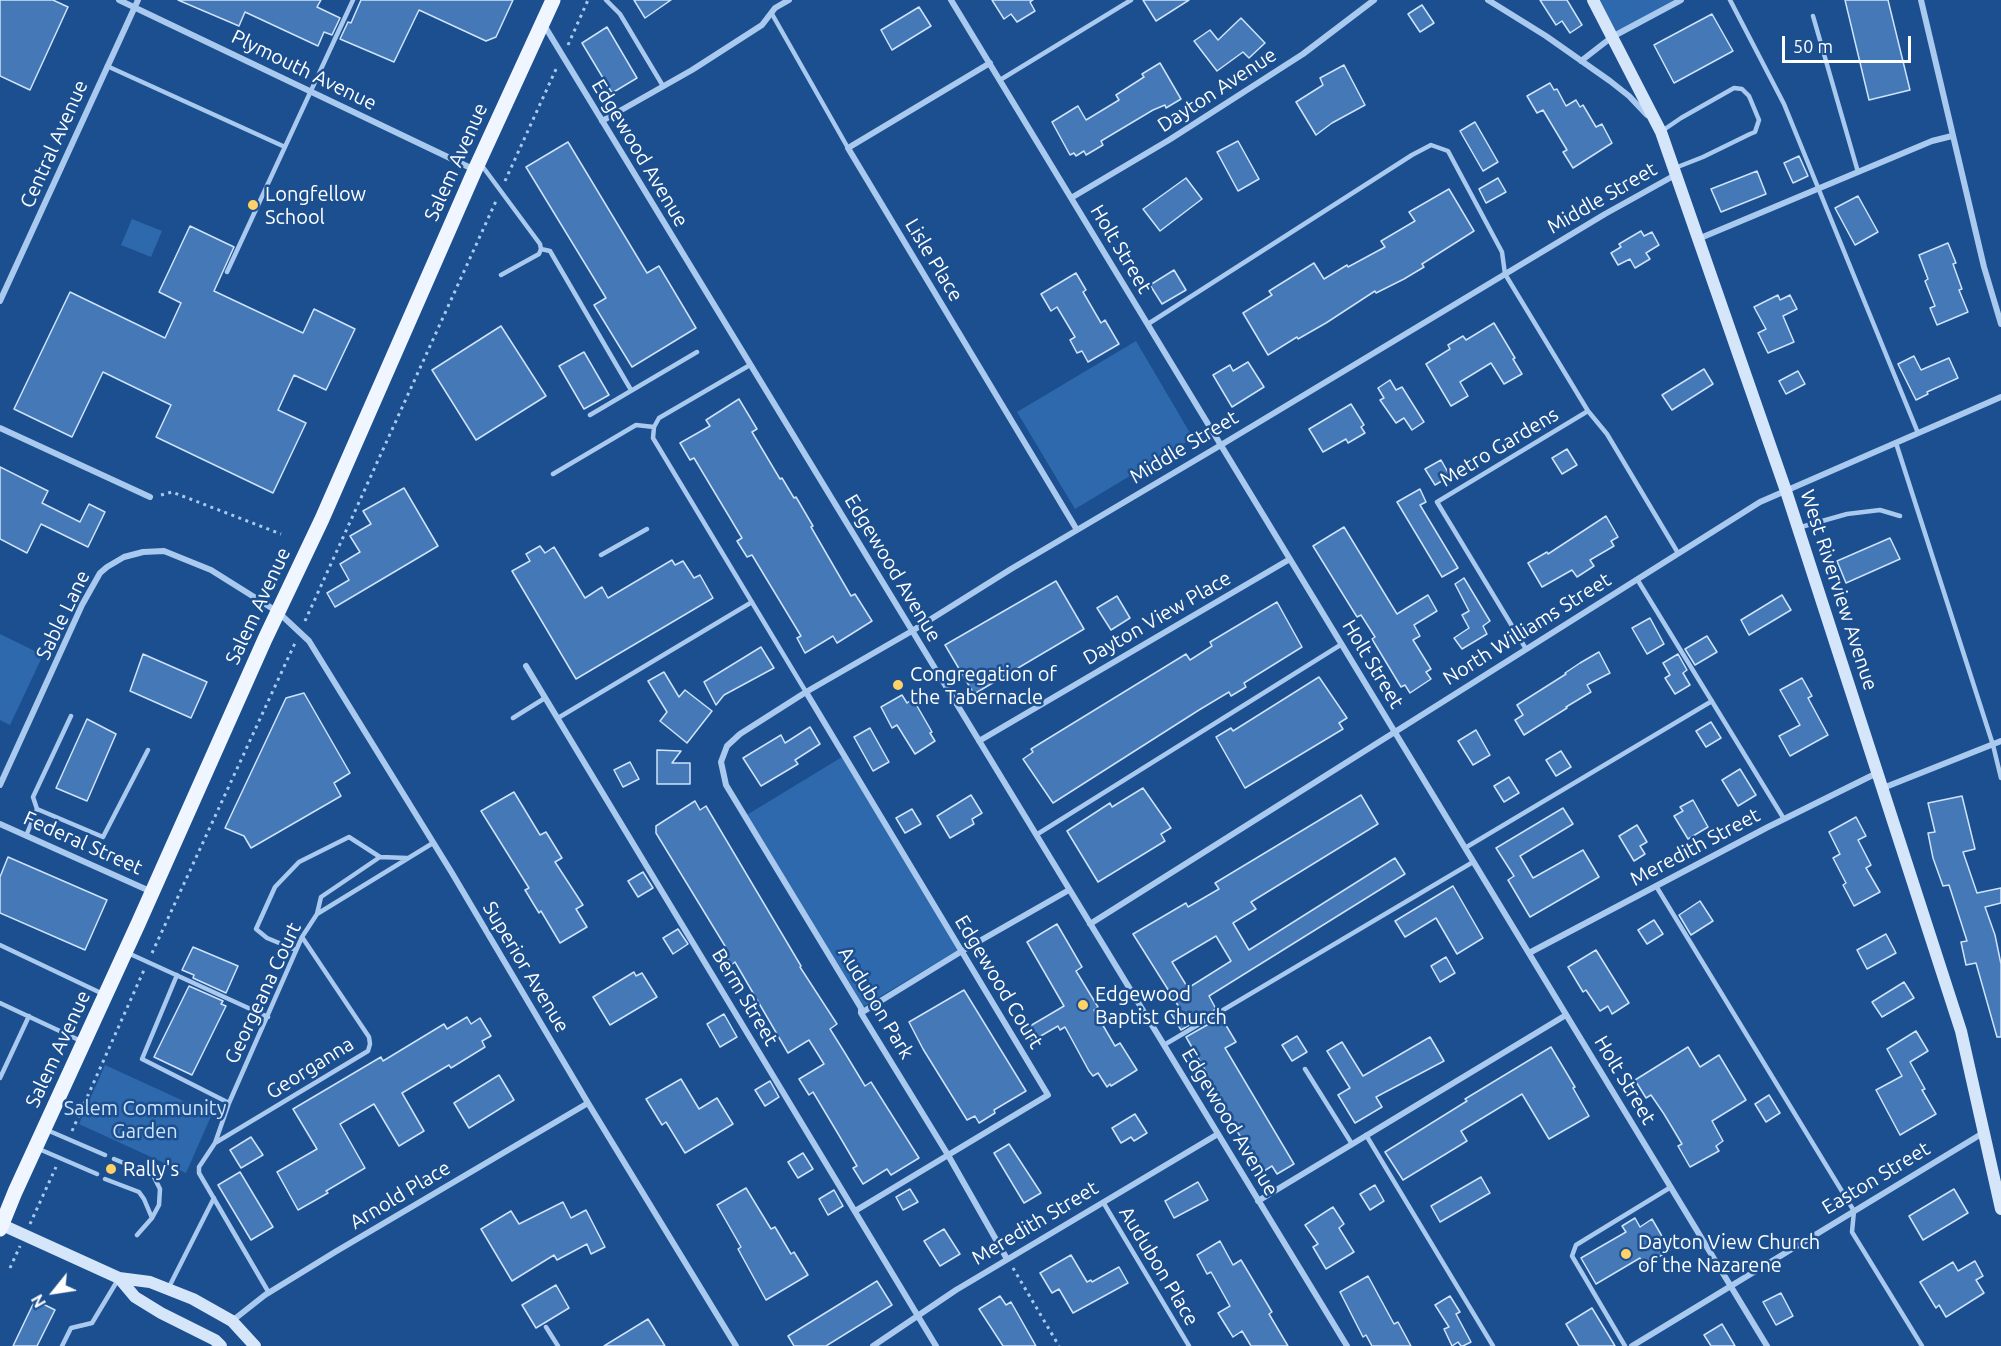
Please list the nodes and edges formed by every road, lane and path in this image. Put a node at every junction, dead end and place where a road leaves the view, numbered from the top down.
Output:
1 (119, 0) edge
2 (138, 0) edge
3 (353, 0) edge
4 (553, 0) edge
5 (606, 0) edge
6 (789, 0) edge
7 (951, 0) edge
8 (1131, 0) edge
9 (1374, 0) edge
10 (1488, 0) edge
11 (1593, 0) edge
12 (1682, 0) edge
13 (1730, 0) edge
14 (1921, 0) edge
15 (134, 7) junction
16 (772, 14) junction
17 (1813, 16) dead end
18 (542, 22) junction
19 (1612, 37) junction
20 (1581, 61) junction
21 (990, 63) junction
22 (108, 66) junction
23 (1000, 80) junction
24 (663, 86) junction
25 (311, 92) junction
26 (602, 121) junction
27 (1661, 132) junction
28 (1952, 136) junction
29 (285, 147) junction
30 (848, 148) junction
31 (477, 166) junction
32 (1676, 171) junction
33 (1858, 172) junction
34 (1819, 188) junction
35 (1071, 198) junction
36 (1698, 239) junction
37 (541, 249) junction
38 (227, 272) dead end
39 (1505, 274) junction
40 (501, 275) dead end
41 (0, 301) edge
42 (1148, 324) junction
43 (2001, 324) edge
44 (697, 352) dead end
45 (750, 365) junction
46 (631, 390) junction
47 (2001, 397) edge
48 (1588, 411) junction
49 (590, 415) dead end
50 (654, 427) junction
51 (0, 428) edge
52 (1918, 433) junction
53 (1896, 443) junction
54 (1221, 445) junction
55 (553, 474) dead end
56 (1786, 491) junction
57 (150, 497) joint
58 (1900, 516) dead end
59 (1798, 528) junction
60 (647, 529) dead end
61 (1077, 530) junction
62 (280, 534) dead end
63 (1678, 553) junction
64 (601, 555) dead end
65 (1290, 559) junction
66 (1637, 579) junction
67 (752, 602) junction
68 (278, 612) junction
69 (912, 631) junction
70 (1342, 644) junction
71 (1526, 649) junction
72 (526, 666) dead end
73 (806, 692) junction
74 (545, 698) junction
75 (1712, 701) junction
76 (71, 716) dead end
77 (513, 718) dead end
78 (558, 718) junction
79 (1395, 732) junction
80 (979, 741) junction
81 (2001, 741) edge
82 (1993, 745) junction
83 (148, 750) dead end
84 (721, 762) joint
85 (1877, 772) junction
86 (2001, 778) edge
87 (0, 785) edge
88 (1883, 788) junction
89 (38, 809) junction
90 (1784, 819) junction
91 (0, 824) edge
92 (1036, 835) junction
93 (26, 836) junction
94 (433, 843) junction
95 (1465, 848) junction
96 (380, 856) junction
97 (409, 858) junction
98 (1473, 862) junction
99 (1656, 886) junction
100 (1069, 890) junction
101 (152, 892) junction
102 (317, 914) junction
103 (1090, 924) junction
104 (302, 937) junction
105 (0, 945) edge
106 (296, 950) junction
107 (962, 951) junction
108 (125, 952) junction
109 (1528, 953) junction
110 (177, 975) junction
111 (105, 995) junction
112 (0, 1003) edge
113 (861, 1013) junction
114 (1566, 1015) junction
115 (29, 1016) junction
116 (268, 1017) junction
117 (84, 1042) junction
118 (1164, 1045) junction
119 (1305, 1069) dead end
120 (0, 1078) edge
121 (229, 1103) junction
122 (588, 1103) junction
123 (44, 1129) junction
124 (1984, 1133) junction
125 (1218, 1134) junction
126 (1366, 1135) junction
127 (215, 1143) junction
128 (1352, 1144) junction
129 (35, 1148) junction
130 (105, 1155) dead end
131 (948, 1155) junction
132 (114, 1159) dead end
133 (97, 1174) dead end
134 (105, 1179) dead end
135 (1998, 1182) edge
136 (1671, 1187) junction
137 (214, 1198) junction
138 (1258, 1200) junction
139 (1103, 1202) junction
140 (2001, 1209) edge
141 (855, 1211) junction
142 (1854, 1211) junction
143 (152, 1218) junction
144 (1, 1226) edge
145 (137, 1235) dead end
146 (1007, 1259) junction
147 (119, 1278) junction
148 (1730, 1286) junction
149 (168, 1289) junction
150 (269, 1293) junction
151 (918, 1316) junction
152 (232, 1321) junction
153 (546, 1327) dead end
154 (62, 1346) edge
155 (221, 1346) edge
156 (255, 1346) edge
157 (558, 1346) edge
158 (736, 1346) edge
159 (873, 1346) edge
160 (936, 1346) edge
161 (1059, 1346) edge
162 (1189, 1346) edge
163 (1347, 1346) edge
164 (1492, 1346) edge
165 (1625, 1346) edge
166 (1632, 1346) edge
167 (1767, 1346) edge
168 (1922, 1346) edge

1 - 15 street, Plymouth Avenue
2 - 15 street, Central Avenue
3 - 25 lane
4 - 18 main road, Salem Avenue
5 - 24 lane
6 - 16 street
7 - 21 street, Holt Street
8 - 23 lane
9 - 35 street, Dayton Avenue
10 - 20 street
11 - 19 street, West Riverview Avenue
12 - 19 street
13 - 34 lane
14 - 28 street
15 - 22 street, Central Avenue
15 - 25 street, Plymouth Avenue
16 - 24 street
16 - 30 lane
17 - 33 lane
18 - 26 street, Edgewood Avenue
18 - 31 main road, Salem Avenue
19 - 20 street
19 - 27 street, West Riverview Avenue
20 - 27 street
21 - 23 street, Holt Street
21 - 30 street
22 - 29 lane
22 - 41 street, Central Avenue
23 - 35 street, Holt Street
24 - 26 street
25 - 29 lane
25 - 31 street, Plymouth Avenue
26 - 45 street, Edgewood Avenue
27 - 32 street, West Riverview Avenue
27 - 32 lane
28 - 33 street
28 - 43 street
29 - 38 lane
30 - 61 street, Lisle Place
31 - 37 lane
31 - 68 main road, Salem Avenue
32 - 36 street, West Riverview Avenue
32 - 39 street, Middle Street
33 - 34 street
34 - 36 street
34 - 52 lane
35 - 42 street, Holt Street
36 - 56 street, West Riverview Avenue
37 - 40 lane
37 - 46 lane
39 - 42 lane, Metro Gardens
39 - 48 lane, Metro Gardens
39 - 54 street, Middle Street
42 - 54 street, Holt Street
44 - 46 lane
45 - 50 lane
45 - 69 street, Edgewood Avenue
46 - 49 lane
47 - 52 street, North Williams Street
48 - 63 lane
48 - 71 lane, Metro Gardens
50 - 55 lane
50 - 67 lane
51 - 57 street
52 - 53 street, North Williams Street
53 - 56 street, North Williams Street
53 - 82 lane
54 - 61 street, Middle Street
54 - 65 street, Holt Street
56 - 59 street, West Riverview Avenue
56 - 63 street, North Williams Street
57 - 62 path
58 - 59 lane
59 - 85 street, West Riverview Avenue
60 - 64 lane
61 - 69 street, Middle Street
63 - 66 street, North Williams Street
65 - 70 street, Holt Street
65 - 80 street, Dayton View Place
66 - 71 street, North Williams Street
66 - 75 lane
67 - 73 lane
67 - 78 lane
68 - 87 street, Sable Lane
68 - 94 street, Superior Avenue
68 - 101 main road, Salem Avenue
69 - 73 street, Middle Street
69 - 80 street, Edgewood Avenue
70 - 79 street, Holt Street
70 - 92 lane
71 - 79 street, North Williams Street
72 - 74 street, Berm Street
73 - 84 street, Middle Street
73 - 107 street, Edgewood Court
74 - 77 lane
74 - 78 street, Berm Street
75 - 90 lane
75 - 95 lane
76 - 89 lane
78 - 141 street, Berm Street
79 - 95 street, Holt Street
79 - 103 street, North Williams Street
80 - 92 street, Edgewood Avenue
81 - 82 street
82 - 86 lane
82 - 88 street
83 - 89 lane
84 - 113 street, Audubon Park
85 - 88 street, West Riverview Avenue
85 - 90 street, Meredith Street
88 - 124 street, West Riverview Avenue
89 - 93 lane
90 - 99 street, Meredith Street
91 - 93 street, Federal Street
92 - 100 street, Edgewood Avenue
93 - 101 street, Federal Street
94 - 97 lane, Georgeana Court
94 - 122 street, Superior Avenue
95 - 98 street, Holt Street
96 - 97 lane
96 - 102 lane
96 - 106 lane
97 - 102 lane, Georgeana Court
98 - 109 street, Holt Street
98 - 118 lane
99 - 109 street, Meredith Street
99 - 142 lane
100 - 103 street, Edgewood Avenue
100 - 107 street
101 - 108 main road, Salem Avenue
102 - 104 lane, Georgeana Court
103 - 118 street, Edgewood Avenue
104 - 106 lane, Georgeana Court
104 - 127 lane, Georganna
105 - 111 lane
106 - 116 lane, Georgeana Court
107 - 113 street
107 - 131 street, Edgewood Court
108 - 110 lane
108 - 111 main road, Salem Avenue
109 - 114 street, Holt Street
110 - 116 lane
110 - 121 lane
111 - 117 main road, Salem Avenue
112 - 115 lane
113 - 131 street, Audubon Park
114 - 126 street
114 - 136 street, Holt Street
115 - 117 lane
115 - 120 lane
116 - 121 lane, Georgeana Court
117 - 123 main road, Salem Avenue
118 - 125 street, Edgewood Avenue
119 - 128 lane
121 - 127 lane, Georgeana Court
122 - 150 street, Arnold Place
122 - 158 street, Superior Avenue
123 - 129 main road, Salem Avenue
123 - 130 lane
124 - 135 street, West Riverview Avenue
124 - 142 street, Easton Street
125 - 138 street, Edgewood Avenue
125 - 139 street, Meredith Street
126 - 128 street
126 - 164 lane
127 - 137 lane
128 - 138 street
129 - 133 lane
129 - 144 main road, Salem Avenue
131 - 141 street, Edgewood Court
131 - 146 street, Audubon Park
132 - 143 lane
134 - 143 lane
135 - 140 street, West Riverview Avenue
136 - 148 street, Holt Street
136 - 165 lane
137 - 149 lane
137 - 150 lane
138 - 163 street, Edgewood Avenue
139 - 146 street, Meredith Street
139 - 162 lane, Audubon Place
141 - 151 street, Berm Street
142 - 148 street, Easton Street
142 - 168 lane
143 - 145 lane
144 - 147 street
146 - 151 street, Meredith Street
146 - 161 path
147 - 149 street
147 - 154 lane
147 - 155 street
148 - 166 street, Easton Street
148 - 167 street, Holt Street
149 - 152 street
150 - 152 street, Arnold Place
151 - 159 street, Meredith Street
151 - 160 street, Berm Street
152 - 156 street
153 - 157 lane

